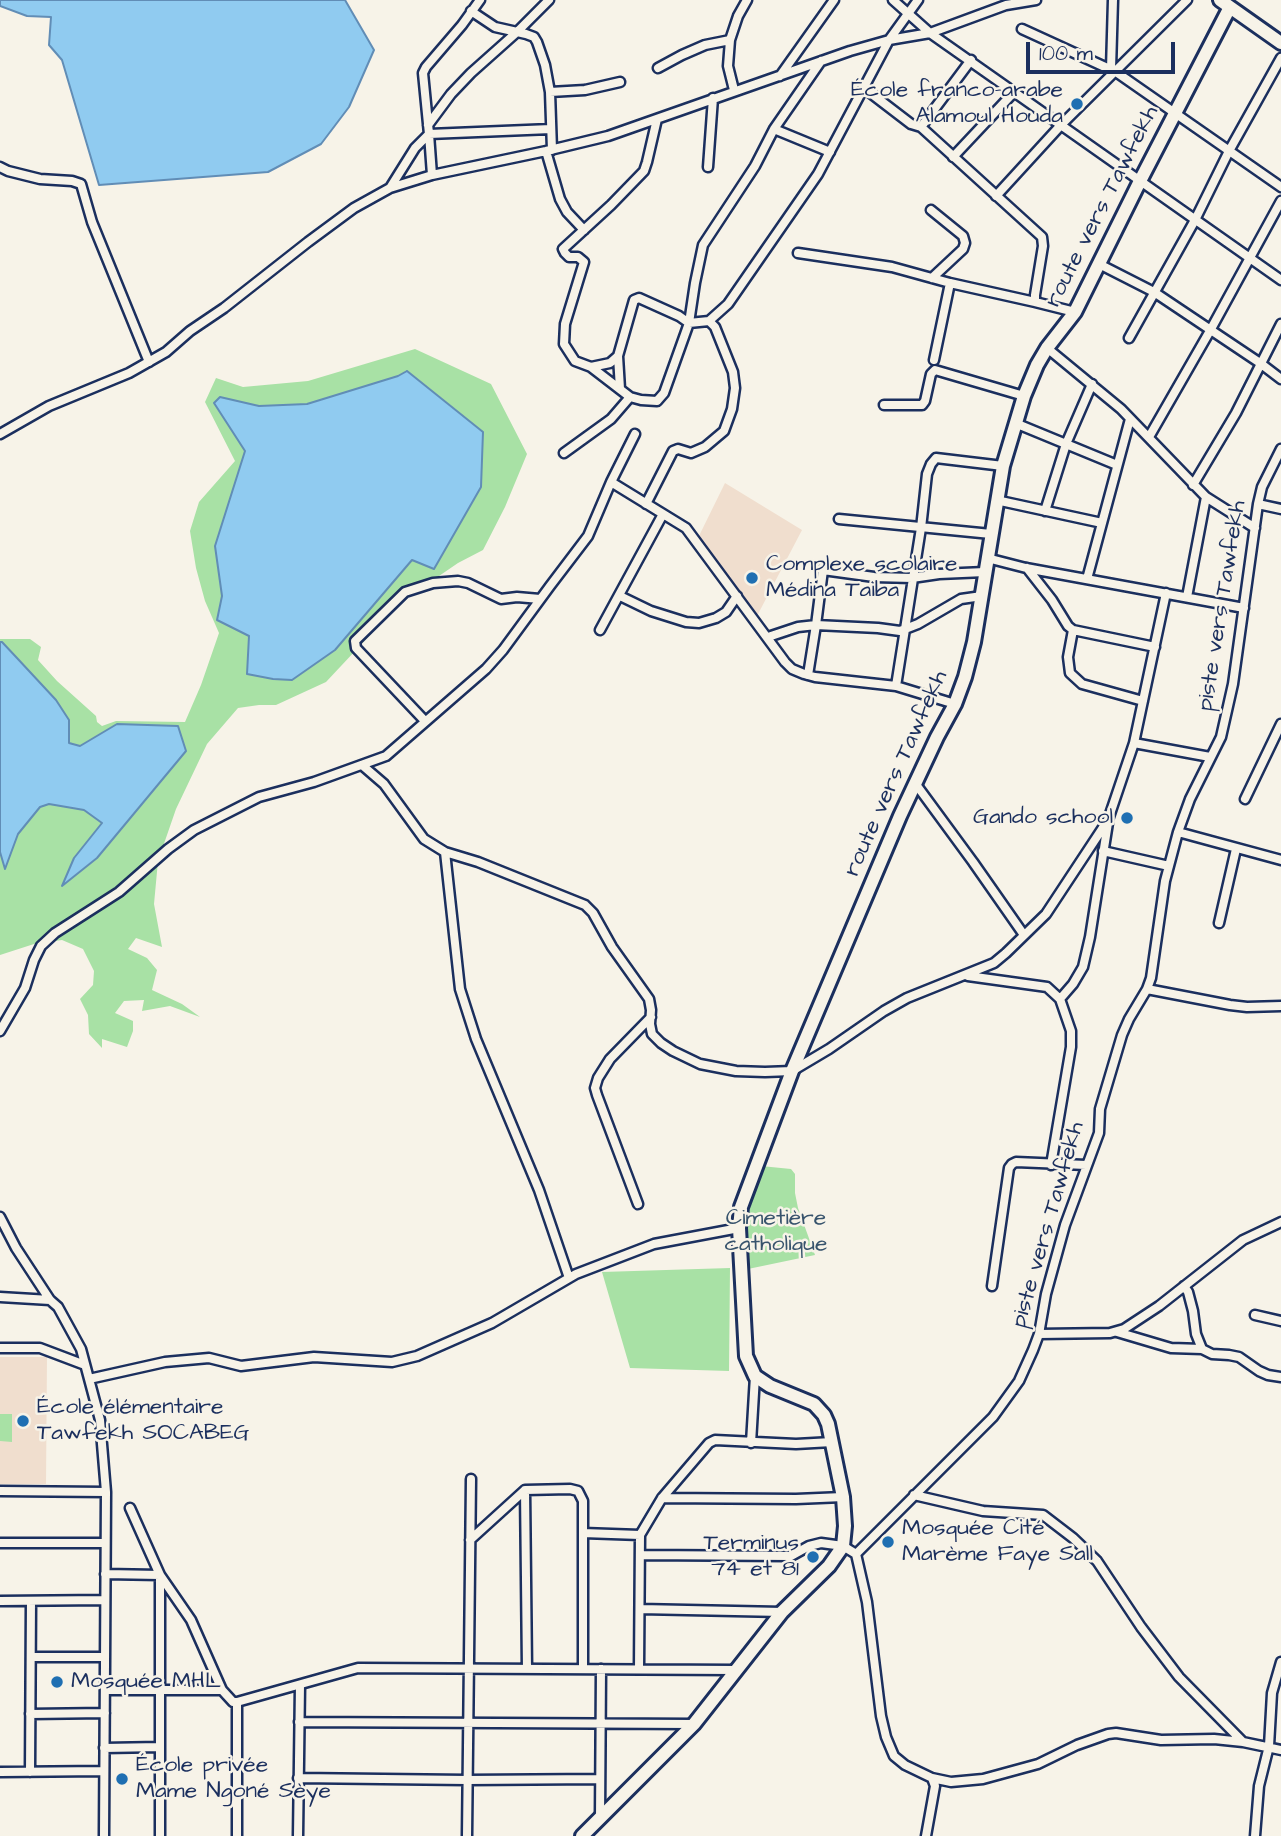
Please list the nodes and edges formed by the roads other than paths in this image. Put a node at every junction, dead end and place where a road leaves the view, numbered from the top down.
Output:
1 (480, 0) edge
2 (549, 0) edge
3 (747, 0) edge
4 (834, 0) edge
5 (893, 0) edge
6 (918, 0) edge
7 (1036, 0) edge
8 (1113, 0) edge
9 (1187, 0) edge
10 (1009, 3) edge
11 (1225, 4) edge
12 (471, 11) junction
13 (908, 13) junction
14 (1021, 29) dead end
15 (517, 32) junction
16 (930, 33) junction
17 (730, 40) junction
18 (889, 40) junction
19 (1281, 43) edge
20 (1281, 58) edge
21 (971, 60) junction
22 (821, 61) junction
23 (658, 68) dead end
24 (1114, 71) junction
25 (780, 76) junction
26 (620, 82) dead end
27 (864, 88) junction
28 (734, 90) junction
29 (1015, 91) junction
30 (550, 92) junction
31 (713, 98) junction
32 (1175, 114) junction
33 (657, 119) junction
34 (1061, 125) junction
35 (921, 127) junction
36 (429, 129) junction
37 (551, 129) junction
38 (774, 130) junction
39 (549, 150) junction
40 (1229, 151) junction
41 (830, 152) junction
42 (953, 156) junction
43 (0, 167) edge
44 (708, 167) dead end
45 (432, 175) junction
46 (1140, 181) junction
47 (1281, 187) edge
48 (390, 188) junction
49 (996, 196) junction
50 (1281, 201) edge
51 (931, 211) dead end
52 (1195, 220) junction
53 (584, 230) junction
54 (798, 253) dead end
55 (1251, 258) junction
56 (1100, 264) junction
57 (932, 278) junction
58 (1281, 280) edge
59 (950, 283) junction
60 (1154, 292) junction
61 (1035, 302) junction
62 (1075, 312) junction
63 (709, 321) junction
64 (689, 323) junction
65 (1281, 324) edge
66 (1211, 329) junction
67 (1129, 338) dead end
68 (1047, 348) junction
69 (618, 356) junction
70 (934, 360) dead end
71 (149, 362) junction
72 (1260, 363) junction
73 (591, 367) junction
74 (1281, 379) edge
75 (1091, 384) junction
76 (620, 389) junction
77 (1024, 396) junction
78 (630, 397) junction
79 (884, 405) dead end
80 (1130, 418) junction
81 (1015, 423) junction
82 (0, 434) edge
83 (635, 434) dead end
84 (1149, 437) junction
85 (1066, 444) junction
86 (1281, 449) edge
87 (564, 453) dead end
88 (1117, 465) junction
89 (1003, 466) junction
90 (611, 482) junction
91 (1193, 485) junction
92 (1206, 497) junction
93 (996, 500) junction
94 (646, 504) junction
95 (1258, 504) junction
96 (1281, 509) edge
97 (1045, 511) junction
98 (663, 514) junction
99 (839, 519) dead end
100 (1102, 523) junction
101 (921, 528) junction
102 (1255, 528) junction
103 (991, 534) junction
104 (986, 565) junction
105 (1026, 568) junction
106 (912, 578) junction
107 (1087, 579) junction
108 (1166, 593) junction
109 (620, 596) junction
110 (737, 596) junction
111 (982, 596) junction
112 (1187, 597) junction
113 (540, 599) junction
114 (1244, 608) junction
115 (817, 625) junction
116 (904, 629) junction
117 (600, 630) dead end
118 (1073, 631) junction
119 (768, 637) junction
120 (1155, 647) junction
121 (808, 675) junction
122 (896, 686) junction
123 (1143, 701) junction
124 (955, 704) junction
125 (425, 720) junction
126 (1281, 724) edge
127 (1134, 743) junction
128 (1210, 757) junction
129 (362, 765) junction
130 (915, 783) junction
131 (1245, 799) dead end
132 (1108, 820) junction
133 (1178, 832) junction
134 (1236, 849) junction
135 (1103, 851) junction
136 (445, 852) junction
137 (1281, 860) edge
138 (1169, 866) junction
139 (1219, 923) dead end
140 (1024, 935) junction
141 (965, 975) junction
142 (1147, 989) junction
143 (1060, 999) junction
144 (1281, 1006) edge
145 (651, 1017) junction
146 (0, 1031) edge
147 (792, 1071) junction
148 (1051, 1164) junction
149 (1086, 1165) junction
150 (638, 1204) dead end
151 (0, 1217) edge
152 (1281, 1222) edge
153 (739, 1228) junction
154 (569, 1278) junction
155 (992, 1286) dead end
156 (1184, 1286) junction
157 (0, 1297) edge
158 (50, 1300) junction
159 (1255, 1315) dead end
160 (1281, 1321) edge
161 (1117, 1332) junction
162 (1039, 1334) junction
163 (0, 1348) edge
164 (1202, 1349) junction
165 (85, 1365) junction
166 (755, 1376) junction
167 (1281, 1377) edge
168 (89, 1379) junction
169 (832, 1442) junction
170 (751, 1443) junction
171 (471, 1479) dead end
172 (525, 1490) junction
173 (0, 1491) edge
174 (106, 1492) junction
175 (914, 1495) junction
176 (843, 1497) junction
177 (662, 1498) junction
178 (130, 1508) dead end
179 (583, 1533) junction
180 (640, 1535) junction
181 (470, 1540) junction
182 (105, 1543) junction
183 (0, 1544) edge
184 (843, 1546) junction
185 (856, 1554) junction
186 (640, 1555) junction
187 (105, 1574) junction
188 (160, 1575) junction
189 (105, 1600) junction
190 (0, 1601) edge
191 (31, 1601) junction
192 (640, 1609) junction
193 (782, 1612) junction
194 (30, 1657) junction
195 (105, 1657) junction
196 (1281, 1662) edge
197 (469, 1669) junction
198 (527, 1669) junction
199 (583, 1669) junction
200 (601, 1669) junction
201 (639, 1669) junction
202 (736, 1670) junction
203 (300, 1685) junction
204 (105, 1690) junction
205 (160, 1690) junction
206 (222, 1690) junction
207 (237, 1702) junction
208 (104, 1713) junction
209 (30, 1714) junction
210 (299, 1722) junction
211 (468, 1723) junction
212 (600, 1723) junction
213 (694, 1724) junction
214 (1244, 1742) junction
215 (1269, 1746) junction
216 (160, 1747) junction
217 (104, 1748) junction
218 (1281, 1750) edge
219 (104, 1771) junction
220 (0, 1772) edge
221 (30, 1772) junction
222 (298, 1778) junction
223 (932, 1778) junction
224 (600, 1779) junction
225 (467, 1780) junction
226 (595, 1826) edge
227 (104, 1836) edge
228 (160, 1836) edge
229 (237, 1836) edge
230 (298, 1836) edge
231 (467, 1836) edge
232 (582, 1836) edge
233 (926, 1836) edge
234 (1255, 1836) edge

1 - 12 street
2 - 15 street
3 - 17 street
4 - 25 street
5 - 13 street
6 - 13 street
7 - 10 street
8 - 24 street
9 - 24 street
10 - 16 street
11 - 19 street
11 - 32 street, route vers Tawfekh
12 - 15 street
12 - 36 street
13 - 16 street
13 - 18 street
14 - 24 street
15 - 30 street
15 - 36 street
16 - 18 street
16 - 21 street
17 - 23 street
17 - 28 street
18 - 22 street
18 - 27 street
20 - 40 street
21 - 29 street
21 - 35 street
22 - 25 street
22 - 38 street
24 - 32 street
24 - 34 street
25 - 28 street
26 - 30 street
27 - 35 street
27 - 41 street
28 - 31 street
29 - 34 street
29 - 42 street
30 - 37 street
31 - 33 street
31 - 44 street
32 - 40 street
32 - 46 street, route vers Tawfekh
33 - 39 street
33 - 53 street
34 - 46 street
34 - 49 street
35 - 42 street
36 - 37 street
36 - 45 street
36 - 48 street
37 - 39 street
38 - 41 street
38 - 64 street
39 - 45 street
39 - 53 street
40 - 47 street
40 - 52 street
41 - 63 street
42 - 49 street
43 - 71 street
45 - 48 street
46 - 52 street
46 - 56 street, route vers Tawfekh
48 - 71 street
49 - 61 street
50 - 55 street
51 - 57 street
52 - 55 street
52 - 60 street
53 - 73 street
54 - 57 street
55 - 58 street
55 - 66 street
56 - 60 street
56 - 62 street, route vers Tawfekh
57 - 59 street
59 - 61 street
59 - 70 street
60 - 66 street
60 - 67 street
61 - 62 street
62 - 68 street, route vers Tawfekh
63 - 64 street
63 - 94 street
64 - 69 street
64 - 78 street
65 - 72 street
66 - 72 street
66 - 84 street
68 - 75 street
68 - 77 street, route vers Tawfekh
69 - 73 street
69 - 76 street
71 - 82 street
72 - 74 street
72 - 91 street
73 - 76 street
75 - 80 street
75 - 85 street
76 - 78 street
77 - 79 street
77 - 81 street, route vers Tawfekh
78 - 87 street
80 - 84 street
80 - 88 street
81 - 85 street
81 - 89 street, route vers Tawfekh
83 - 90 street
84 - 91 street
85 - 88 street
85 - 97 street
86 - 95 street, piste vers Tawfekh
88 - 100 street
89 - 93 street, route vers Tawfekh
89 - 101 street
90 - 94 street
90 - 113 street
91 - 92 street
92 - 102 street
92 - 112 street
93 - 97 street
93 - 103 street, route vers Tawfekh
94 - 98 street
95 - 96 street
95 - 102 street, piste vers Tawfekh
97 - 100 street
98 - 109 street
98 - 110 street
99 - 101 street
100 - 107 street
101 - 103 street
101 - 106 street
102 - 114 street, piste vers Tawfekh
103 - 104 street, route vers Tawfekh
104 - 105 street
104 - 106 street
104 - 111 street, route vers Tawfekh
105 - 107 street
105 - 118 street
106 - 115 street
106 - 116 street
107 - 108 street
108 - 112 street
108 - 120 street
109 - 110 street
109 - 117 street
110 - 119 street
111 - 116 street
111 - 124 street, route vers Tawfekh
112 - 114 street
113 - 125 street
113 - 125 street
114 - 128 street, piste vers Tawfekh
115 - 116 street
115 - 119 street
115 - 121 street
116 - 122 street
118 - 120 street
118 - 123 street
119 - 121 street
120 - 123 street
121 - 122 street
122 - 124 street
123 - 127 street
124 - 130 street, route vers Tawfekh
125 - 129 street
126 - 131 street
127 - 128 street
127 - 132 street
128 - 133 street, piste vers Tawfekh
129 - 136 street
129 - 146 street
130 - 140 street
130 - 147 street, route vers Tawfekh
132 - 135 street
132 - 140 street
133 - 134 street
133 - 138 street, piste vers Tawfekh
134 - 137 street
134 - 139 street
135 - 138 street
135 - 143 street
136 - 145 street
136 - 154 street
138 - 142 street, piste vers Tawfekh
140 - 141 street
141 - 143 street
141 - 147 street
142 - 144 street
142 - 149 street, piste vers Tawfekh
143 - 148 street
145 - 147 street
145 - 150 street
147 - 153 street, route vers Tawfekh
148 - 149 street
148 - 155 street
149 - 162 street, piste vers Tawfekh
151 - 158 street
152 - 156 street
153 - 154 street
153 - 166 street, route vers Tawfekh
154 - 168 street
156 - 161 street
156 - 164 street
157 - 158 street
158 - 165 street
159 - 160 street
161 - 162 street
161 - 164 street
162 - 175 street, piste vers Tawfekh
163 - 165 street
164 - 167 street
165 - 168 street
166 - 169 street
166 - 170 street
168 - 174 street
169 - 170 street
169 - 176 street
170 - 177 street
171 - 181 street
172 - 179 street
172 - 181 street
172 - 198 street
173 - 174 street
174 - 182 street
175 - 185 street, piste vers Tawfekh
175 - 214 street
176 - 177 street
176 - 184 street
177 - 180 street
178 - 188 street
179 - 180 street
179 - 199 street
180 - 186 street
181 - 197 street
182 - 183 street
182 - 187 street
184 - 185 street
184 - 186 street
184 - 193 street
185 - 223 street
186 - 192 street
187 - 188 street
187 - 189 street
188 - 205 street
188 - 206 street
189 - 191 street
189 - 195 street
190 - 191 street
191 - 194 street
192 - 193 street
192 - 201 street
193 - 202 street
194 - 195 street
194 - 209 street
195 - 204 street
196 - 215 street
197 - 198 street
197 - 203 street
197 - 211 street
198 - 199 street
199 - 200 street
200 - 201 street
200 - 212 street
201 - 202 street
202 - 213 street
203 - 207 street
203 - 210 street
204 - 205 street
204 - 208 street
205 - 206 street
205 - 216 street
206 - 207 street
207 - 229 street
208 - 209 street
208 - 217 street
209 - 221 street
210 - 211 street
210 - 222 street
211 - 212 street
211 - 225 street
212 - 213 street
212 - 224 street
213 - 226 street
214 - 215 street
214 - 223 street
215 - 218 street
215 - 234 street
216 - 217 street
216 - 228 street
217 - 219 street
219 - 221 street
219 - 227 street
220 - 221 street
222 - 225 street
222 - 230 street
223 - 233 street
224 - 225 street
224 - 226 street
225 - 231 street
226 - 232 street

